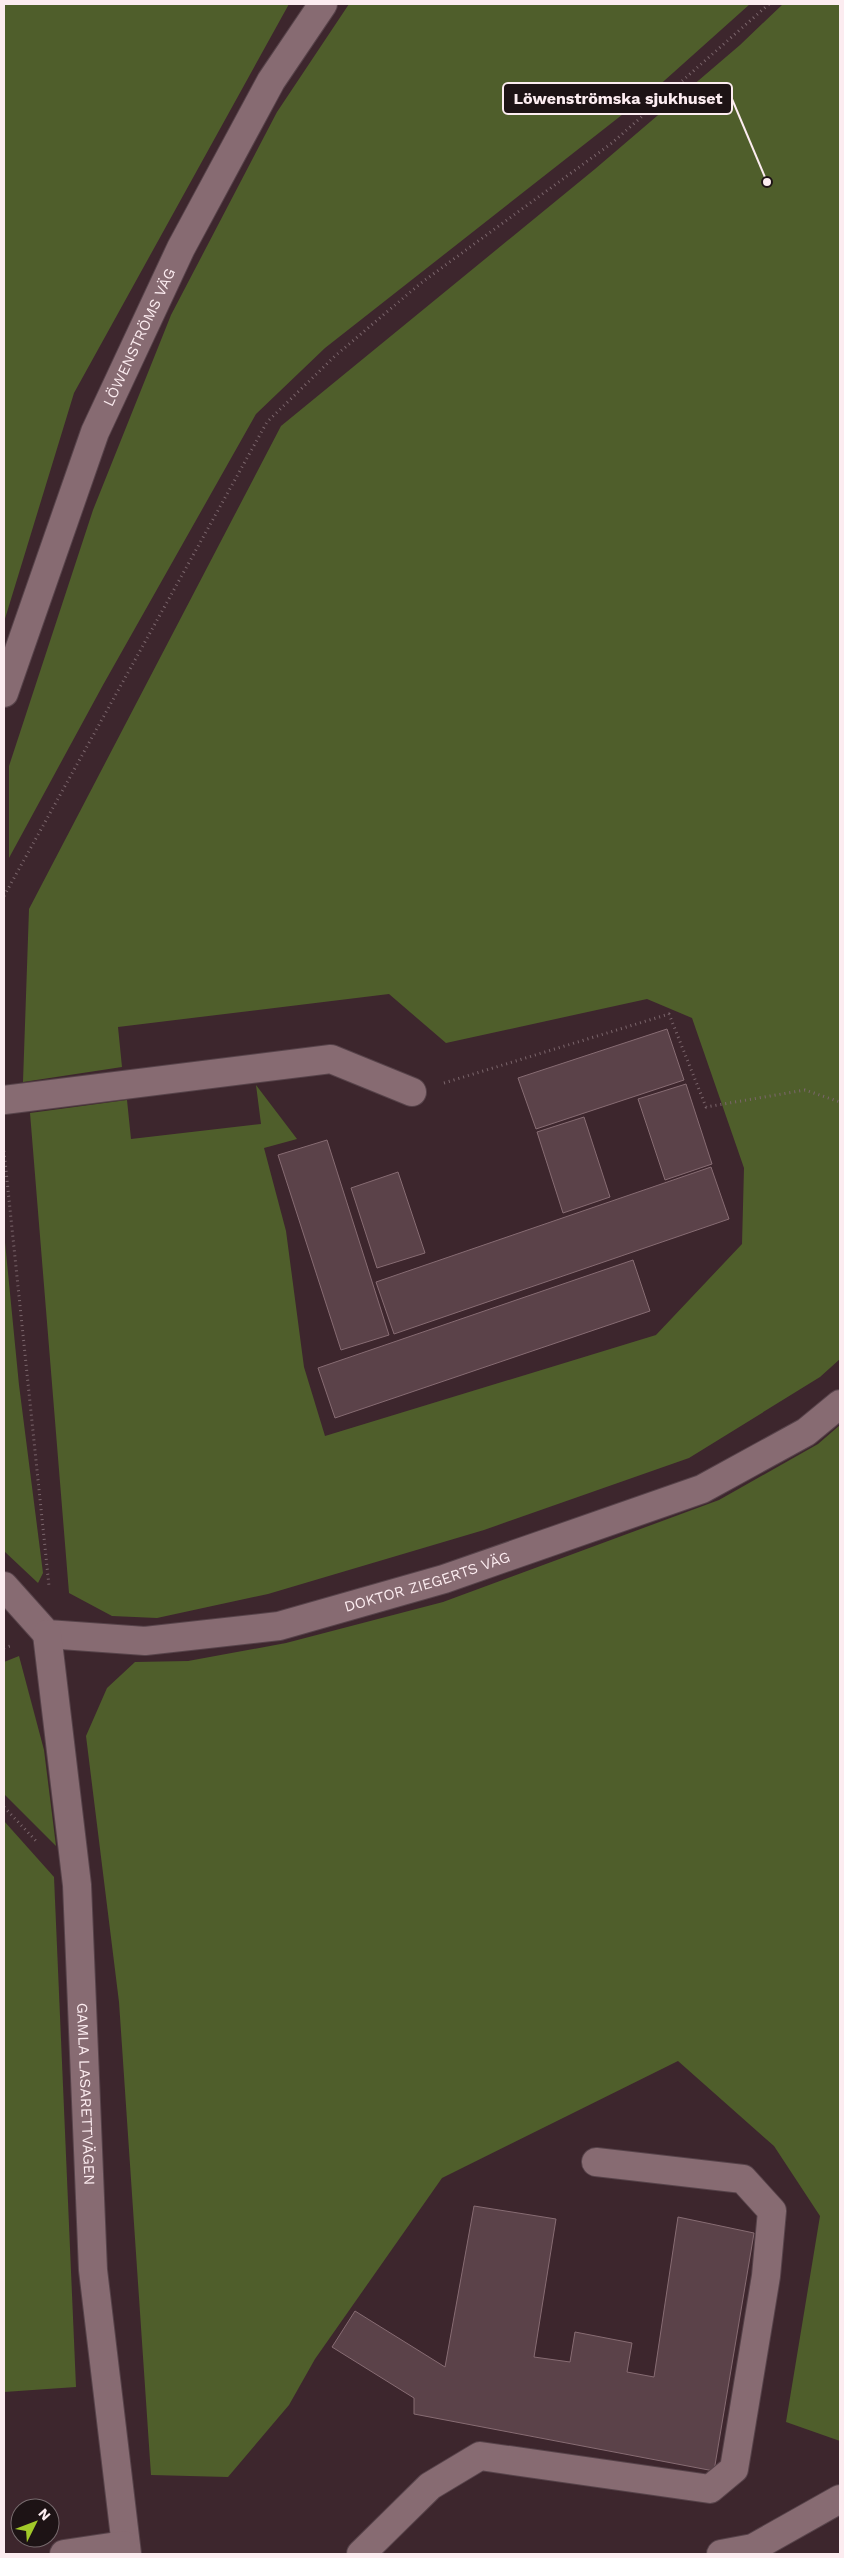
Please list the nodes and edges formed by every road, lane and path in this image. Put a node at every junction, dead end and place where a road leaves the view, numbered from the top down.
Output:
1 (323, 4) edge
2 (769, 4) edge
3 (4, 693) edge
4 (4, 896) edge
5 (412, 1092) joint
6 (4, 1100) edge
7 (840, 1102) edge
8 (4, 1151) edge
9 (840, 1404) edge
10 (4, 1586) edge
11 (46, 1634) junction
12 (596, 2162) dead end
13 (840, 2499) edge
14 (126, 2550) edge
15 (64, 2554) edge
16 (361, 2554) edge
17 (721, 2554) edge

1 - 3 street, LÖWENSTRÖMS VÄG
2 - 4 path
5 - 6 street
5 - 7 path
8 - 11 path
9 - 11 street, DOKTOR ZIEGERTS VÄG
10 - 11 street
11 - 14 street, GAMLA LASARETTVÄGEN
12 - 16 street
13 - 17 street
14 - 15 street

